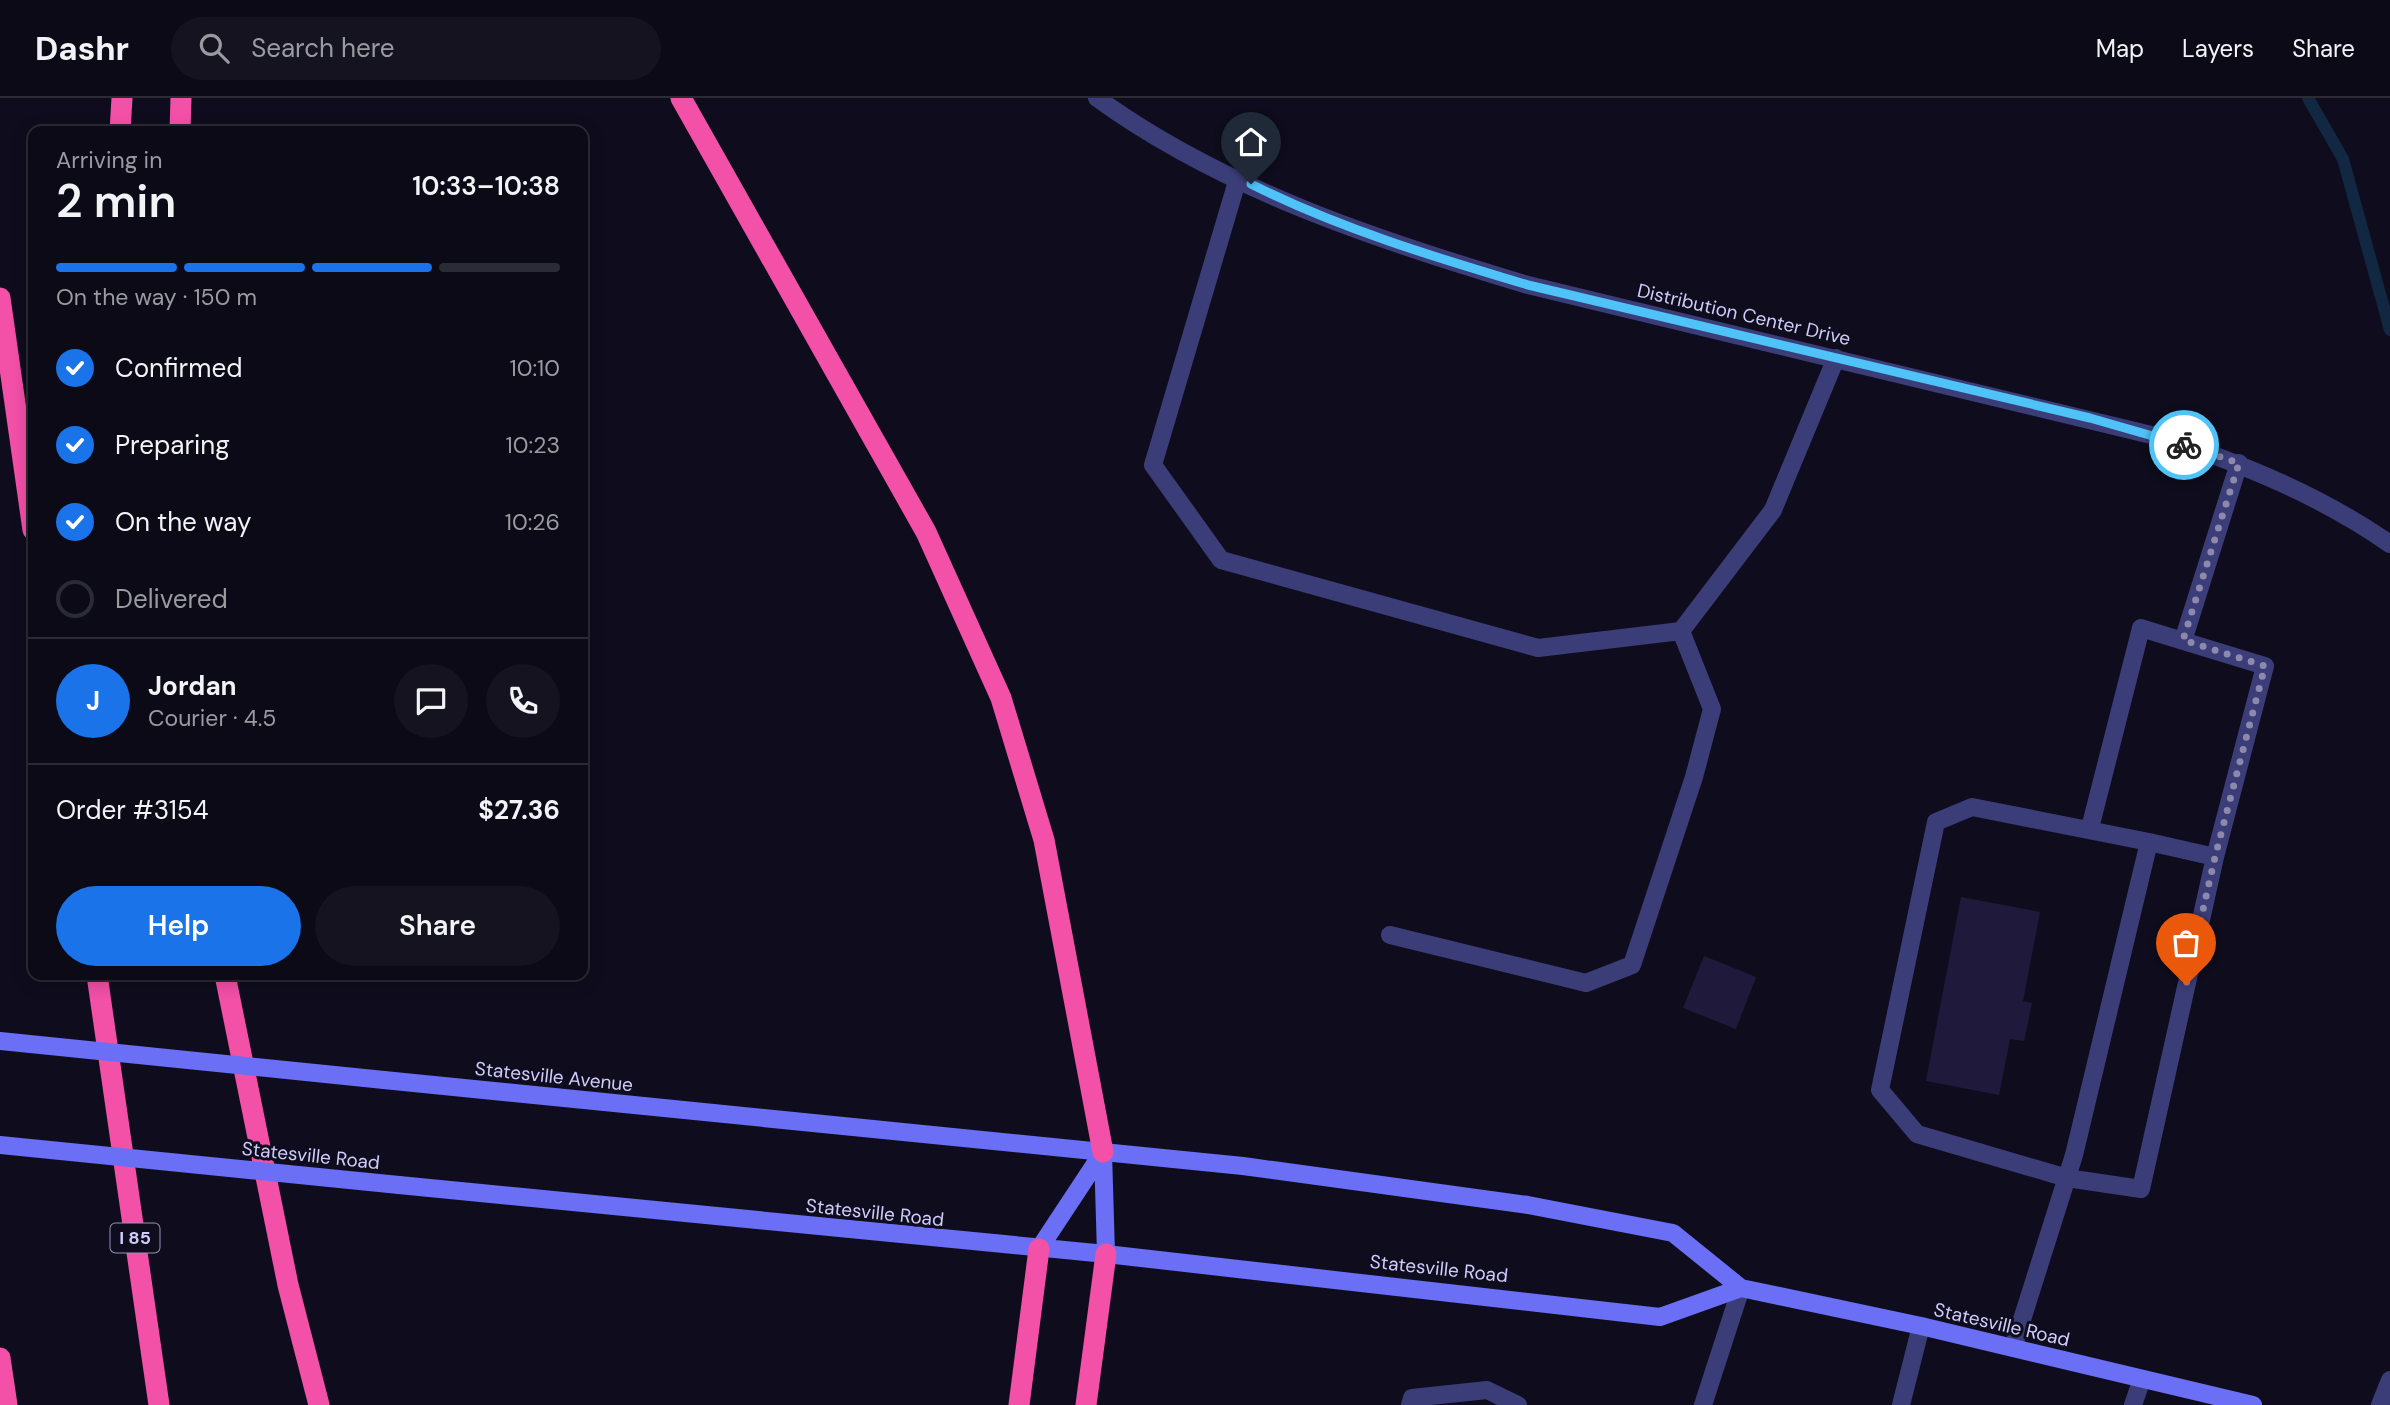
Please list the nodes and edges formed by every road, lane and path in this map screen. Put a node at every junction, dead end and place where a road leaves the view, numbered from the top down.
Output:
1 (122, 98) edge
2 (181, 98) edge
3 (681, 98) edge
4 (1097, 98) edge
5 (120, 126) edge
6 (180, 126) edge
7 (1238, 178) junction
8 (0, 298) edge
9 (1836, 358) junction
10 (2239, 463) junction
11 (28, 495) edge
12 (2390, 544) edge
13 (1681, 631) junction
14 (2183, 640) junction
15 (2090, 828) junction
16 (2149, 842) junction
17 (2215, 857) junction
18 (1390, 934) dead end
19 (98, 980) edge
20 (111, 980) edge
21 (227, 980) edge
22 (0, 1041) edge
23 (111, 1070) junction
24 (0, 1145) edge
25 (1103, 1152) junction
26 (2067, 1178) junction
27 (1039, 1249) junction
28 (1106, 1254) junction
29 (1741, 1288) junction
30 (1921, 1326) junction
31 (2013, 1348) junction
32 (0, 1358) edge
33 (2142, 1379) junction
34 (2390, 1380) edge
35 (7, 1405) edge
36 (159, 1405) edge
37 (318, 1405) edge
38 (1019, 1405) edge
39 (1086, 1405) edge
40 (1410, 1405) edge
41 (1518, 1405) edge
42 (1703, 1405) edge
43 (1901, 1405) edge
44 (2133, 1405) edge
45 (2253, 1405) edge
46 (2380, 1405) edge

1 - 5 highway
2 - 6 highway
3 - 25 highway
4 - 7 street, Distribution Center Drive
7 - 9 street, Distribution Center Drive
7 - 13 street
8 - 11 highway
9 - 10 street, Distribution Center Drive
9 - 13 street
10 - 12 street, Distribution Center Drive
10 - 14 street
13 - 18 street
14 - 15 street
14 - 17 street
15 - 16 street
15 - 26 street
16 - 17 street
16 - 26 street
17 - 26 street
19 - 23 highway, I 85
20 - 23 highway
21 - 37 highway
22 - 25 main road, Statesville Avenue, bridge
23 - 36 highway, I 85
24 - 27 main road, Statesville Road, bridge
25 - 27 main road
25 - 28 main road
25 - 29 main road, Statesville Road
26 - 31 street
27 - 28 main road, Statesville Road
27 - 38 highway
28 - 29 main road, Statesville Road
28 - 39 highway
29 - 30 main road, Statesville Road
29 - 42 street
30 - 31 main road, Statesville Road
30 - 43 street
31 - 33 main road, Statesville Road
32 - 35 highway
33 - 44 street
33 - 45 main road, Statesville Road
34 - 46 street
40 - 41 street

